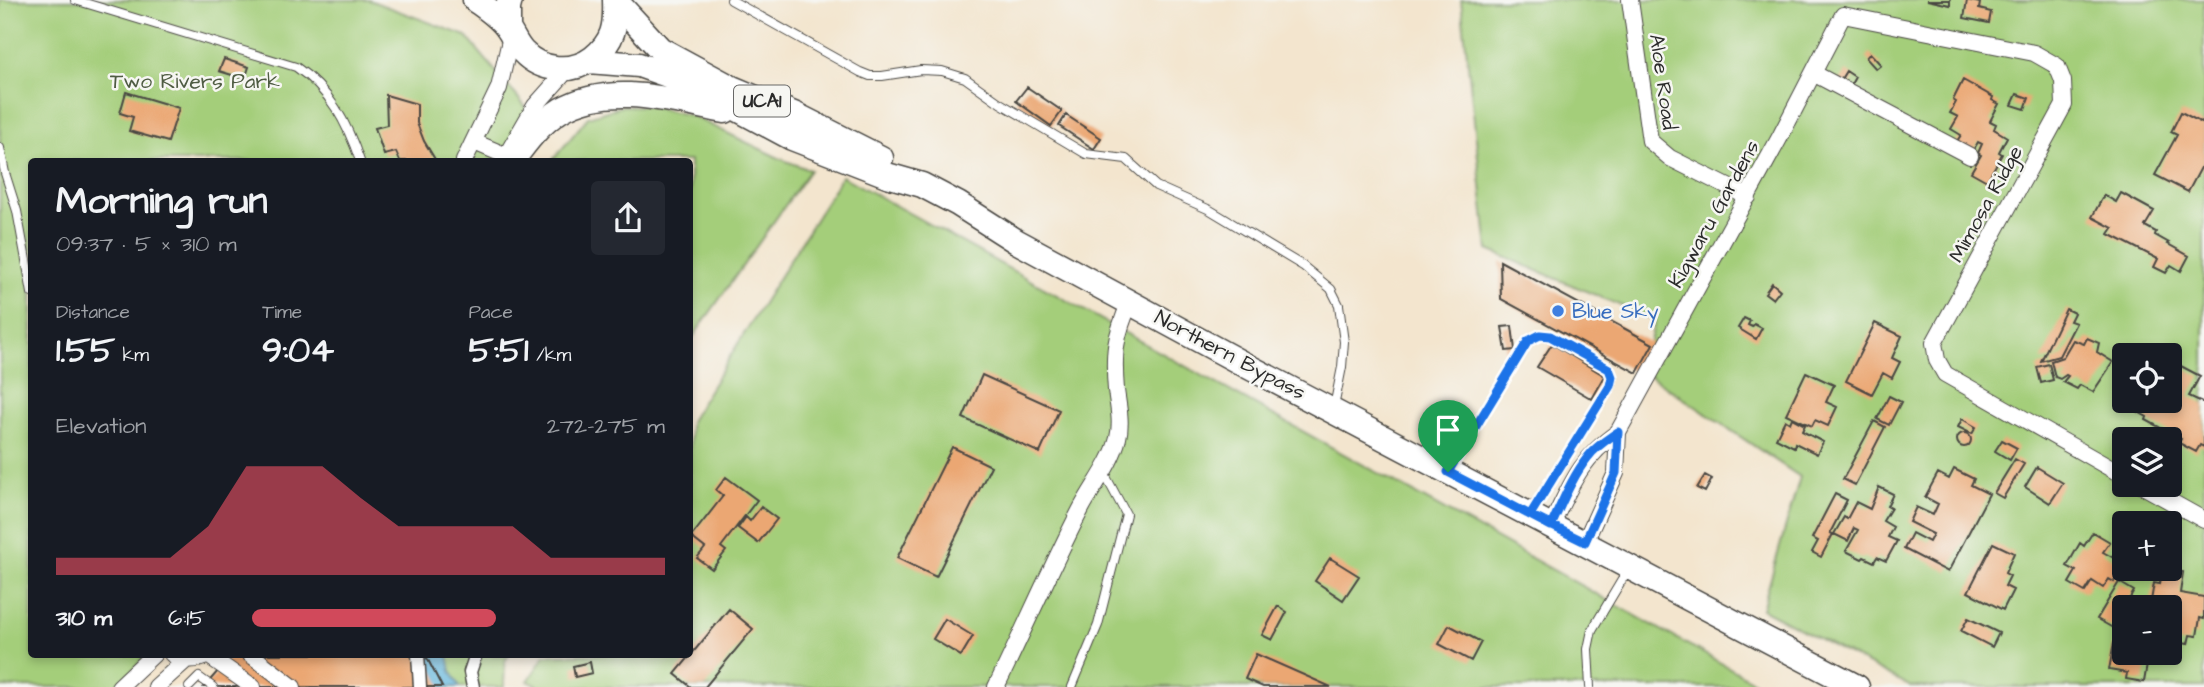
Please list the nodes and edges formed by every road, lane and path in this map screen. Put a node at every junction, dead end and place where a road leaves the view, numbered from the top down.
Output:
1 (75, 0) edge
2 (475, 0) edge
3 (510, 0) edge
4 (615, 0) edge
5 (731, 0) edge
6 (1630, 0) edge
7 (1842, 7) edge
8 (510, 32) junction
9 (578, 65) junction
10 (1813, 73) junction
11 (750, 116) junction
12 (474, 142) junction
13 (0, 148) edge
14 (1970, 156) dead end
15 (358, 158) edge
16 (466, 158) edge
17 (506, 158) edge
18 (508, 158) edge
19 (509, 158) edge
20 (922, 185) junction
21 (1748, 197) junction
22 (28, 272) edge
23 (1130, 302) junction
24 (1333, 410) junction
25 (1618, 432) junction
26 (2112, 469) edge
27 (1103, 470) junction
28 (1448, 472) junction
29 (2163, 497) edge
30 (2204, 520) edge
31 (1540, 521) junction
32 (1585, 542) junction
33 (1630, 566) junction
34 (150, 658) edge
35 (178, 658) edge
36 (214, 658) edge
37 (255, 658) edge
38 (418, 658) edge
39 (475, 658) edge
40 (119, 687) edge
41 (156, 687) edge
42 (189, 687) edge
43 (214, 687) edge
44 (253, 687) edge
45 (293, 687) edge
46 (420, 687) edge
47 (473, 687) edge
48 (996, 687) edge
49 (1072, 687) edge
50 (1590, 687) edge
51 (1857, 687) edge

1 - 15 lane
2 - 8 main road, Northern Bypass
3 - 8 main road
4 - 9 main road
4 - 20 main road, UCA1
5 - 24 lane
6 - 21 street, Aloe Road
7 - 10 street, Kigwaru Gardens
7 - 26 street, Mimosa Ridge
8 - 9 main road, Northern Bypass
8 - 12 street
9 - 11 main road, Northern Bypass / UCA1
9 - 18 street
10 - 14 street
10 - 21 street, Kigwaru Gardens
11 - 19 main road
11 - 20 main road, Northern Bypass / UCA1
12 - 16 street
12 - 17 street
13 - 22 lane
20 - 23 main road, Northern Bypass / UCA1
21 - 25 street, Kigwaru Gardens
23 - 24 main road, Northern Bypass / UCA1
23 - 27 street
24 - 28 main road, Northern Bypass / UCA1
25 - 31 street, Kigwaru Gardens
25 - 32 street, Kigwaru Gardens
27 - 48 street
27 - 49 lane
28 - 31 main road, Northern Bypass / UCA1
28 - 31 lane
29 - 30 street
31 - 32 main road, Northern Bypass / UCA1
32 - 33 main road, Northern Bypass / UCA1
33 - 50 lane
33 - 51 main road, Northern Bypass / UCA1
34 - 40 street
35 - 41 street
36 - 44 street
37 - 45 street
38 - 46 street
39 - 47 street
42 - 43 lane

